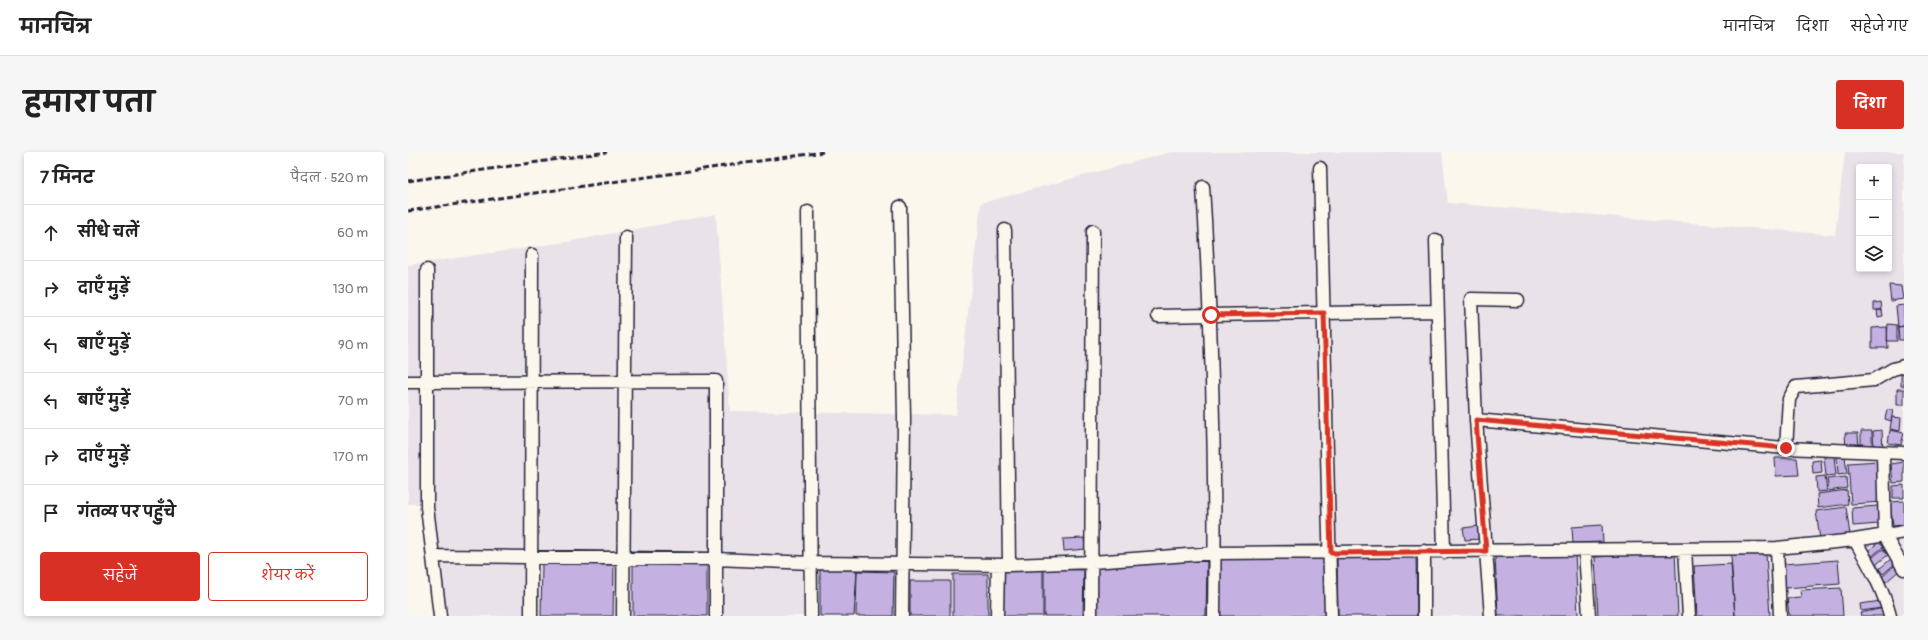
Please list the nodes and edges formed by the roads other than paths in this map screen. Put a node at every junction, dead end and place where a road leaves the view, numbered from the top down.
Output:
1 (1320, 168) dead end
2 (1204, 187) dead end
3 (900, 207) dead end
4 (808, 212) dead end
5 (1005, 230) dead end
6 (1093, 231) dead end
7 (626, 237) dead end
8 (1436, 240) dead end
9 (532, 255) dead end
10 (427, 270) dead end
11 (1518, 300) dead end
12 (1437, 311) junction
13 (1324, 313) junction
14 (1211, 315) junction
15 (1158, 316) dead end
16 (1904, 366) edge
17 (625, 381) junction
18 (408, 382) edge
19 (428, 382) junction
20 (532, 382) junction
21 (1476, 420) junction
22 (1786, 448) junction
23 (1883, 453) junction
24 (1904, 453) edge
25 (1904, 532) edge
26 (1885, 536) junction
27 (1856, 540) junction
28 (1777, 548) junction
29 (1685, 549) junction
30 (1585, 550) junction
31 (1424, 551) junction
32 (1486, 551) junction
33 (1444, 552) junction
34 (1215, 553) junction
35 (1331, 553) junction
36 (434, 556) junction
37 (531, 557) junction
38 (623, 558) junction
39 (716, 559) junction
40 (1092, 562) junction
41 (812, 563) junction
42 (903, 564) junction
43 (1004, 565) junction
44 (1904, 569) edge
45 (440, 616) edge
46 (531, 616) edge
47 (623, 616) edge
48 (716, 616) edge
49 (811, 616) edge
50 (902, 616) edge
51 (998, 616) edge
52 (1091, 616) edge
53 (1214, 616) edge
54 (1332, 616) edge
55 (1424, 616) edge
56 (1491, 616) edge
57 (1589, 616) edge
58 (1689, 616) edge
59 (1780, 616) edge
60 (1890, 616) edge

1 - 13 street
2 - 14 street
3 - 42 street
4 - 41 street
5 - 43 street
6 - 40 street
7 - 17 street
8 - 12 street
9 - 20 street
10 - 19 street
11 - 21 street
12 - 13 street
12 - 33 street
13 - 14 street
13 - 35 street
14 - 15 street
14 - 34 street
16 - 22 street
17 - 20 street
17 - 38 street
17 - 39 street
18 - 19 street
19 - 20 street
19 - 36 street
20 - 37 street
21 - 22 street
21 - 32 street
22 - 23 street
23 - 24 street
23 - 26 street
25 - 26 street
26 - 27 street
26 - 44 street
27 - 28 street
27 - 60 street
28 - 29 street
28 - 59 street
29 - 30 street
29 - 58 street
30 - 32 street
30 - 57 street
31 - 33 street
31 - 35 street
31 - 55 street
32 - 33 street
32 - 56 street
34 - 35 street
34 - 40 street
34 - 53 street
35 - 54 street
36 - 37 street
36 - 45 street
37 - 38 street
37 - 46 street
38 - 39 street
38 - 47 street
39 - 41 street
39 - 48 street
40 - 43 street
40 - 52 street
41 - 42 street
41 - 49 street
42 - 43 street
42 - 50 street
43 - 51 street

